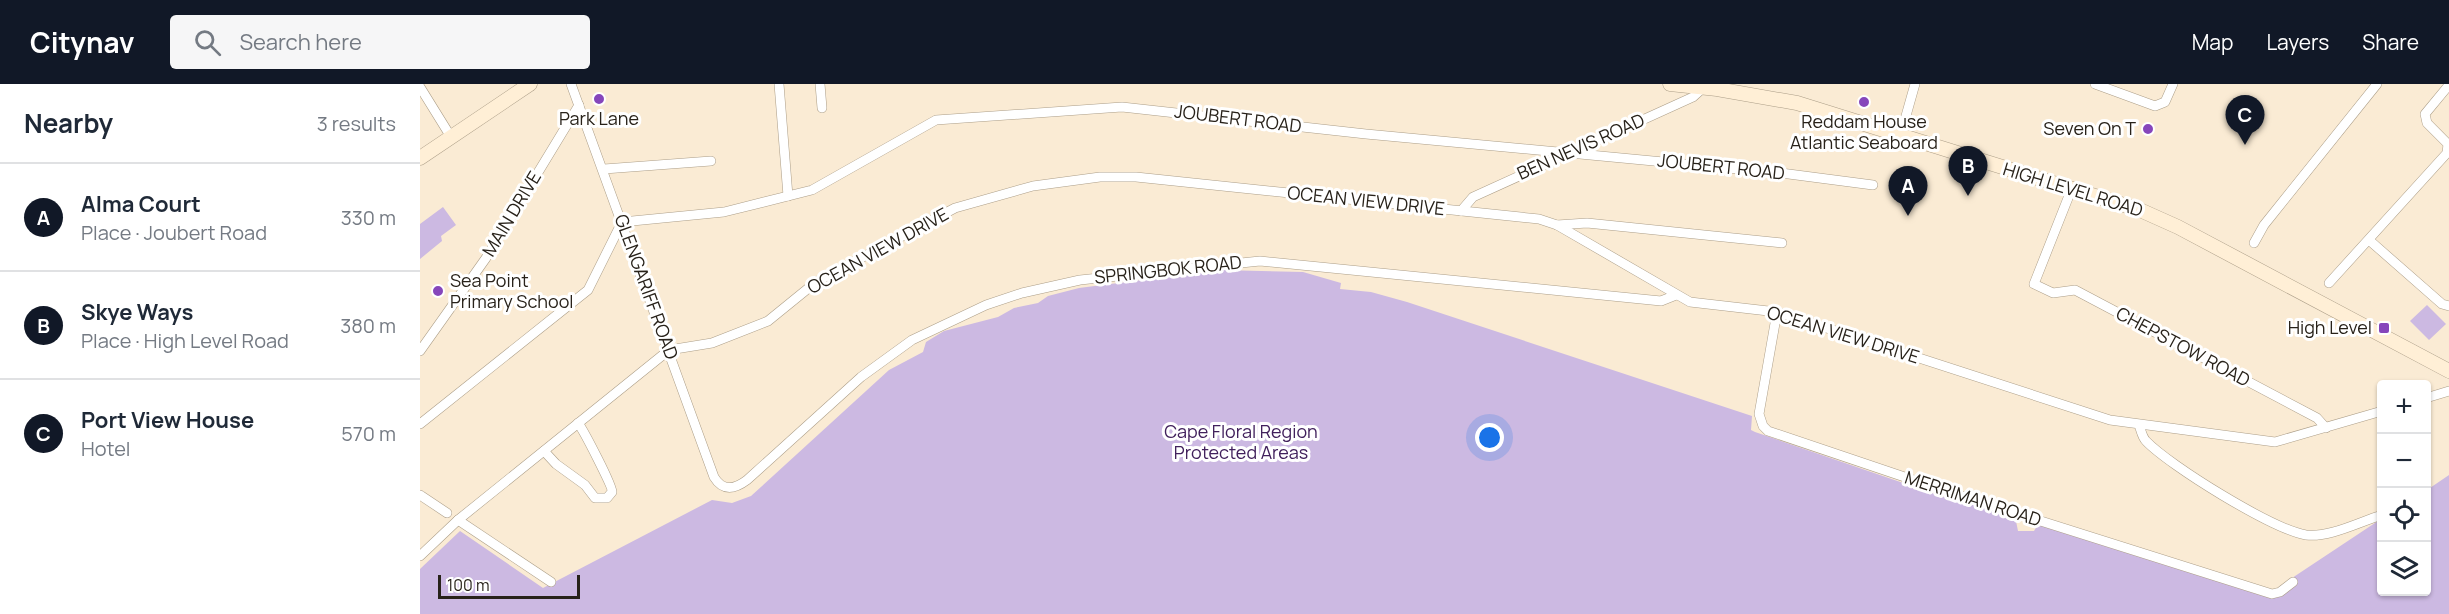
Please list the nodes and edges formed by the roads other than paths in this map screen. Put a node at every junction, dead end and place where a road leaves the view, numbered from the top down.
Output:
1 (530, 84) edge
2 (572, 84) edge
3 (779, 84) edge
4 (820, 84) edge
5 (1670, 84) edge
6 (1915, 84) edge
7 (2095, 84) edge
8 (2173, 84) edge
9 (2377, 84) edge
10 (2449, 85) edge
11 (420, 87) edge
12 (1704, 87) junction
13 (579, 105) junction
14 (822, 108) dead end
15 (1900, 136) junction
16 (451, 137) junction
17 (1567, 153) junction
18 (420, 158) edge
19 (711, 161) dead end
20 (604, 169) junction
21 (1873, 185) dead end
22 (2072, 188) junction
23 (788, 196) junction
24 (1461, 211) junction
25 (622, 222) junction
26 (1557, 225) junction
27 (2368, 240) junction
28 (1782, 243) dead end
29 (2254, 243) dead end
30 (2329, 283) dead end
31 (1676, 295) junction
32 (2448, 306) edge
33 (1777, 312) junction
34 (669, 350) junction
35 (420, 351) edge
36 (2449, 371) edge
37 (2449, 391) edge
38 (2431, 397) edge
39 (2377, 413) edge
40 (578, 423) junction
41 (420, 424) edge
42 (2139, 425) junction
43 (2326, 428) junction
44 (544, 451) junction
45 (723, 487) joint
46 (420, 495) edge
47 (447, 513) dead end
48 (2377, 517) edge
49 (458, 520) junction
50 (420, 556) edge
51 (551, 582) dead end
52 (2293, 582) dead end

1 - 16 street
2 - 13 street, GLENGARIFF ROAD
3 - 23 street
4 - 14 street
5 - 12 street, HIGH LEVEL ROAD
6 - 15 street
7 - 8 street
9 - 29 street
10 - 27 street
11 - 16 street
12 - 15 street, HIGH LEVEL ROAD
12 - 17 street, BEN NEVIS ROAD
13 - 20 street, GLENGARIFF ROAD
13 - 35 street, MAIN DRIVE
15 - 22 street, HIGH LEVEL ROAD
16 - 18 street
17 - 21 street, JOUBERT ROAD
17 - 23 street, JOUBERT ROAD
17 - 24 street, BEN NEVIS ROAD
19 - 20 street
20 - 25 street, GLENGARIFF ROAD
22 - 36 street, HIGH LEVEL ROAD
22 - 43 street, CHEPSTOW ROAD
23 - 25 street, JOUBERT ROAD
24 - 26 street, OCEAN VIEW DRIVE
24 - 34 street, OCEAN VIEW DRIVE
25 - 34 street, GLENGARIFF ROAD
25 - 41 street
26 - 28 street
26 - 31 street, OCEAN VIEW DRIVE
27 - 30 street
27 - 32 street
31 - 33 street, OCEAN VIEW DRIVE
31 - 45 street, SPRINGBOK ROAD
33 - 42 street, OCEAN VIEW DRIVE
33 - 52 street, MERRIMAN ROAD
34 - 40 street, OCEAN VIEW DRIVE
34 - 45 street, GLENGARIFF ROAD
37 - 38 street
39 - 43 street, OCEAN VIEW DRIVE
40 - 44 street, OCEAN VIEW DRIVE
40 - 44 street
42 - 43 street, OCEAN VIEW DRIVE
42 - 48 street
44 - 49 street, OCEAN VIEW DRIVE
46 - 47 street
49 - 50 street, OCEAN VIEW DRIVE
49 - 51 street

